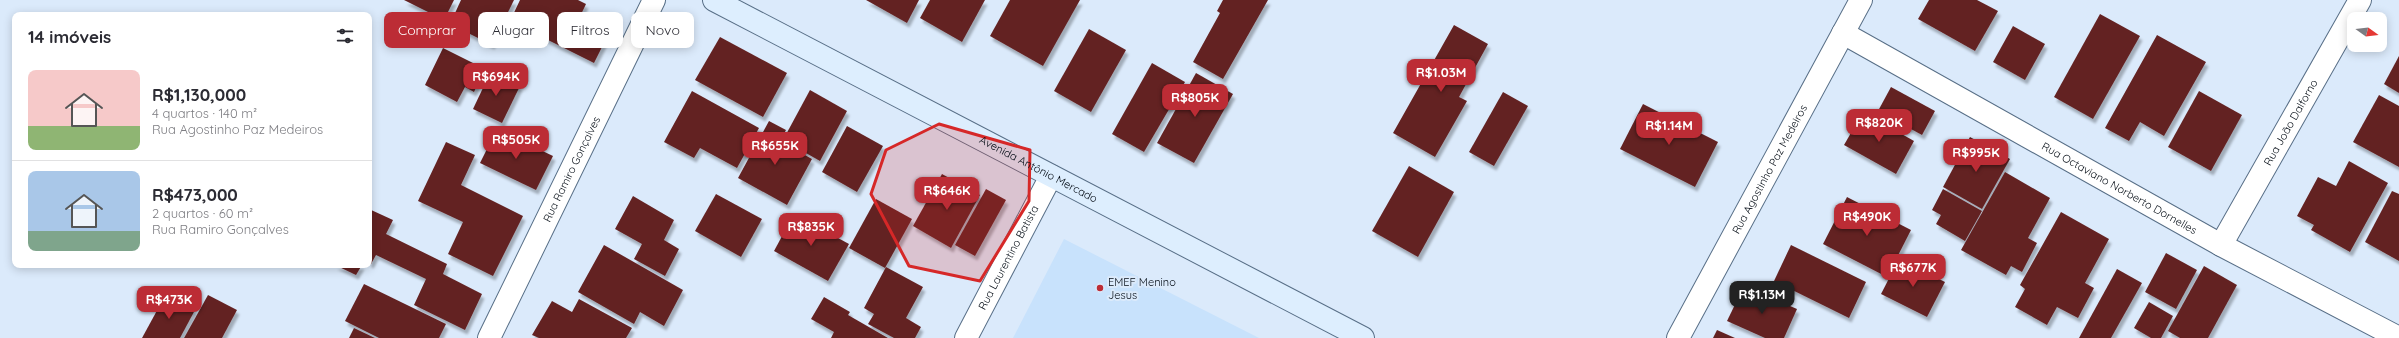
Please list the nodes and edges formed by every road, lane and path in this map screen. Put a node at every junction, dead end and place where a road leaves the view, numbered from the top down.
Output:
1 (654, 0) edge
2 (714, 0) edge
3 (1861, 0) edge
4 (2360, 0) edge
5 (1843, 32) junction
6 (1051, 176) junction
7 (2221, 245) junction
8 (2375, 332) edge
9 (489, 338) edge
10 (966, 338) edge
11 (1362, 338) edge
12 (1678, 338) edge
13 (2399, 338) edge

1 - 9 street, Rua Ramiro Gonçalves
2 - 6 street, Avenida Antônio Mercado
3 - 5 street, Rua Agostinho Paz Medeiros
4 - 7 street, Rua João Dalforno
5 - 7 street, Rua Octaviano Norberto Dornelles
5 - 12 street, Rua Agostinho Paz Medeiros
6 - 10 street, Rua Laurentino Batista
6 - 11 street, Avenida Antônio Mercado
7 - 8 street, Rua Octaviano Norberto Dornelles
8 - 13 street, Rua Octaviano Norberto Dornelles

